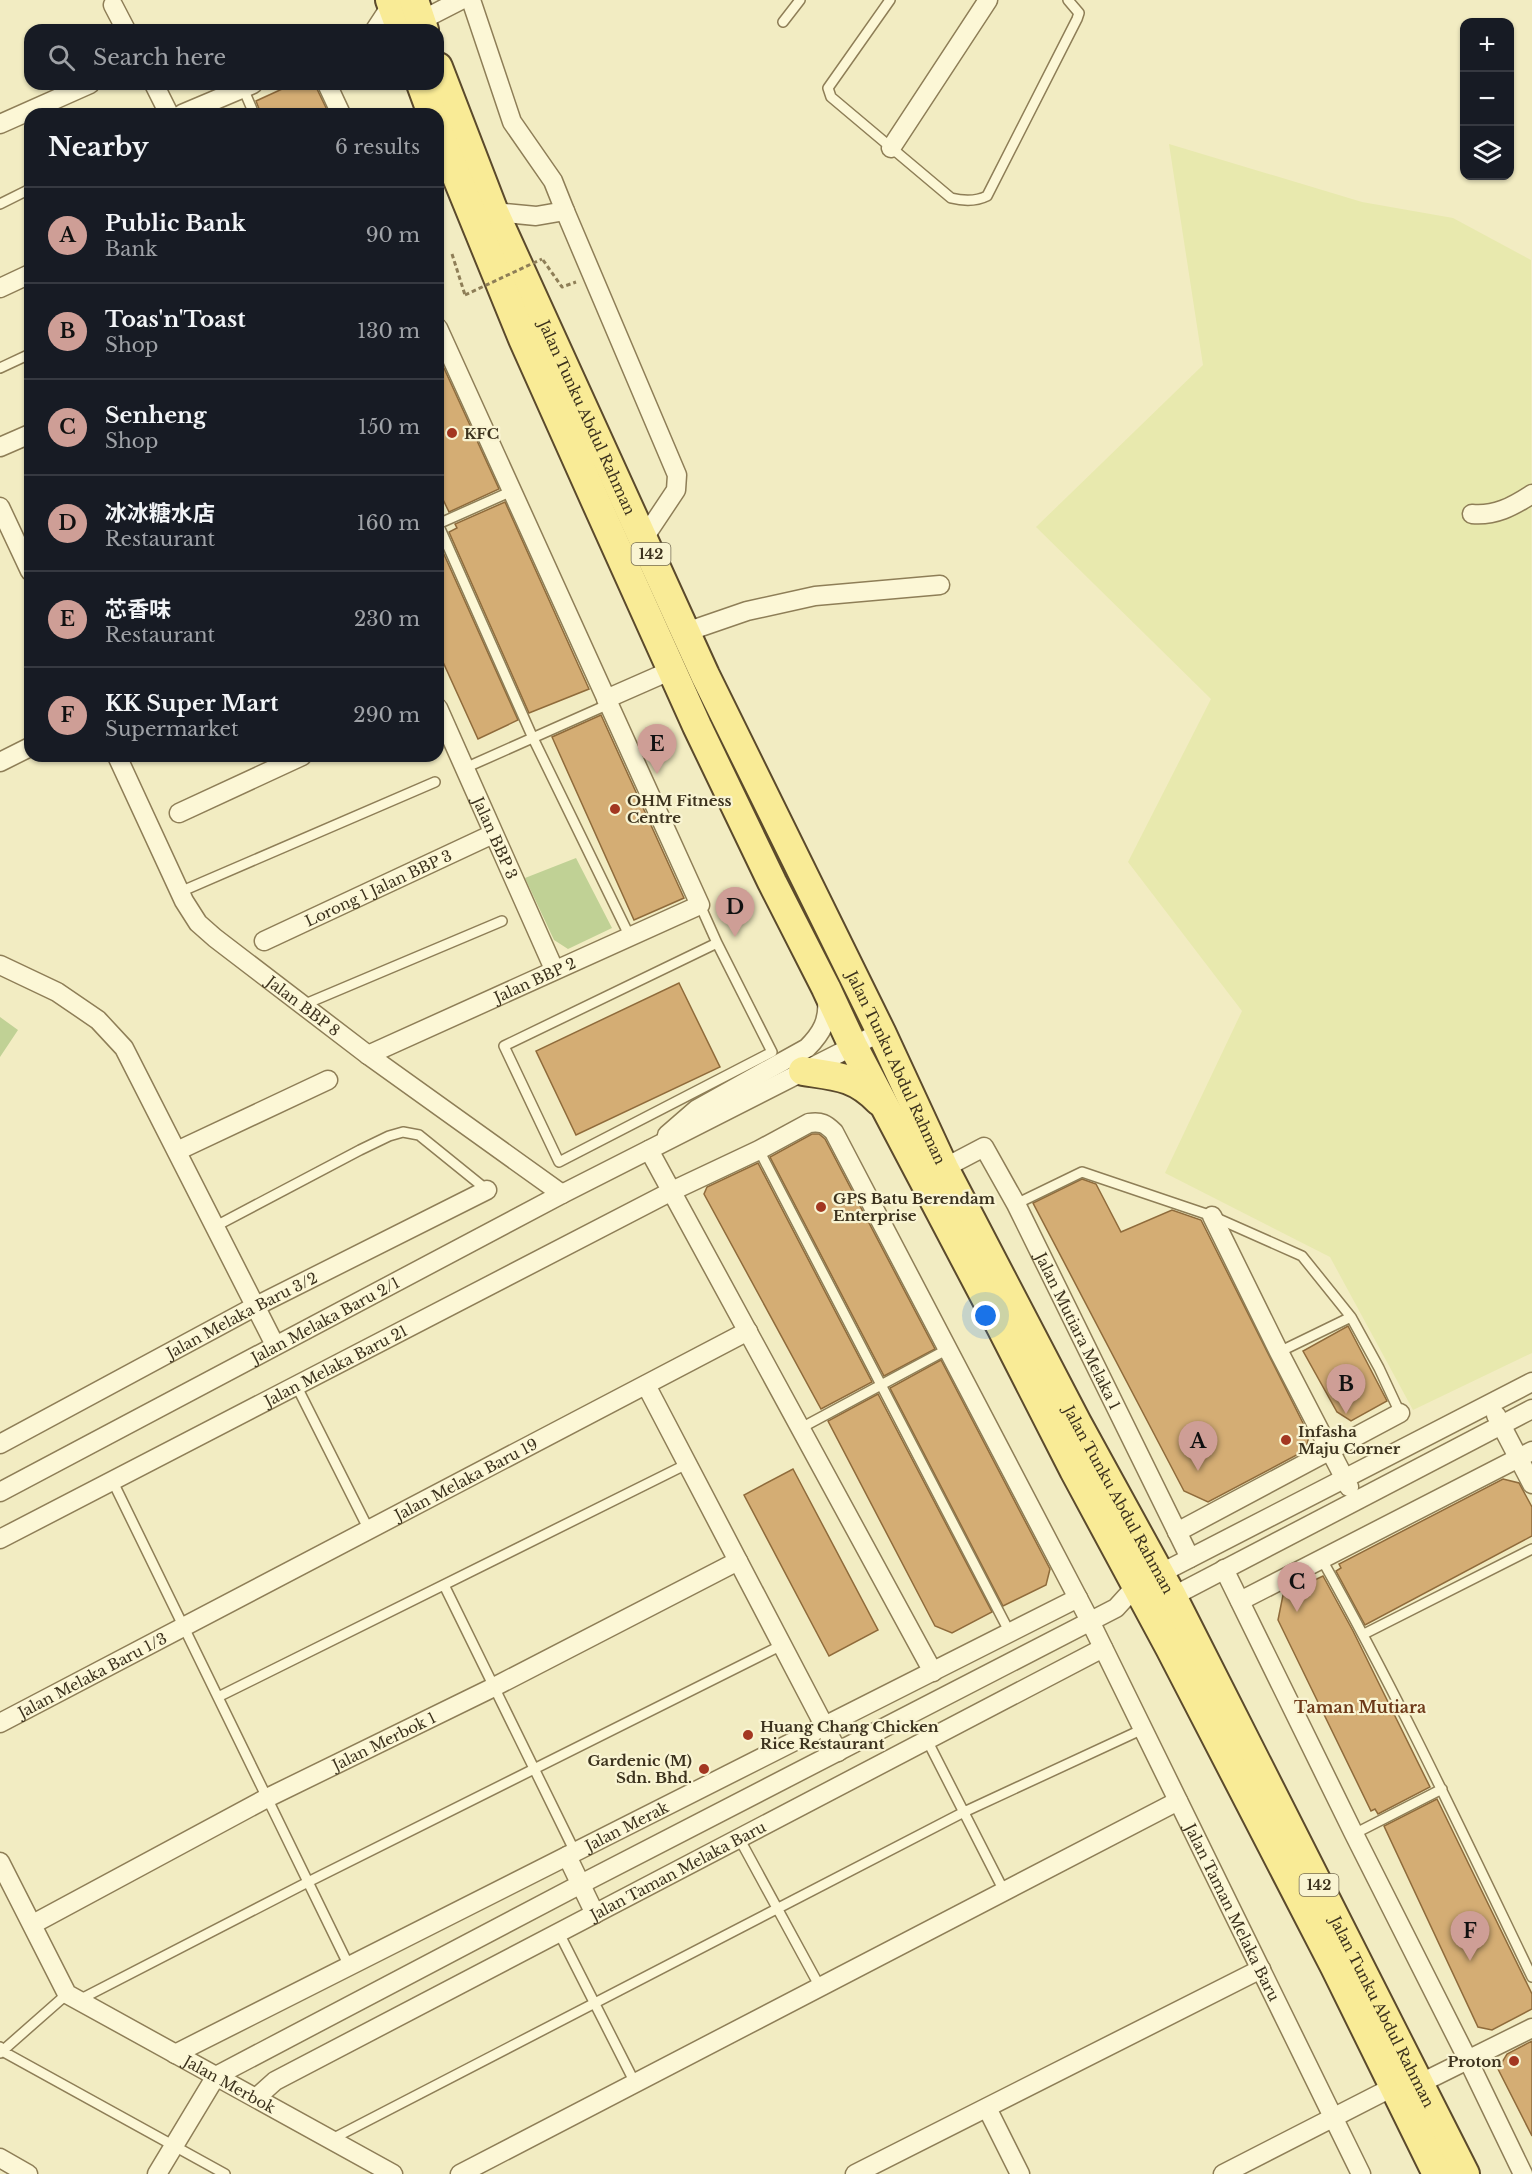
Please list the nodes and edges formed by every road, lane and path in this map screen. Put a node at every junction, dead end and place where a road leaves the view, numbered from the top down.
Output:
1 (461, 0) edge
2 (471, 0) edge
3 (800, 0) edge
4 (890, 0) edge
5 (988, 0) edge
6 (1068, 0) edge
7 (113, 5) dead end
8 (407, 16) edge
9 (783, 22) dead end
10 (123, 24) edge
11 (389, 24) edge
12 (444, 83) edge
13 (76, 90) edge
14 (156, 90) edge
15 (239, 90) edge
16 (249, 90) edge
17 (330, 90) edge
18 (415, 90) edge
19 (423, 90) edge
20 (36, 108) edge
21 (166, 108) edge
22 (197, 108) edge
23 (253, 108) edge
24 (337, 108) edge
25 (426, 108) edge
26 (428, 108) edge
27 (24, 113) edge
28 (0, 124) edge
29 (444, 146) edge
30 (891, 148) junction
31 (24, 192) edge
32 (0, 204) edge
33 (565, 211) junction
34 (494, 212) junction
35 (452, 254) dead end
36 (593, 276) junction
37 (24, 277) edge
38 (0, 288) edge
39 (444, 341) edge
40 (24, 357) edge
41 (0, 368) edge
42 (24, 437) edge
43 (0, 447) edge
44 (512, 491) junction
45 (1532, 494) edge
46 (0, 507) edge
47 (1472, 514) dead end
48 (444, 521) edge
49 (444, 538) edge
50 (644, 538) junction
51 (24, 558) edge
52 (940, 585) dead end
53 (686, 632) junction
54 (672, 670) junction
55 (608, 701) junction
56 (444, 721) edge
57 (532, 736) junction
58 (24, 750) edge
59 (0, 762) edge
60 (123, 762) edge
61 (289, 762) edge
62 (465, 768) junction
63 (435, 782) dead end
64 (179, 813) dead end
65 (493, 834) junction
66 (180, 892) junction
67 (700, 905) junction
68 (502, 921) dead end
69 (630, 938) junction
70 (264, 941) dead end
71 (717, 943) junction
72 (0, 965) edge
73 (554, 969) junction
74 (826, 988) junction
75 (303, 1005) junction
76 (881, 1032) junction
77 (853, 1046) junction
78 (368, 1055) junction
79 (803, 1071) junction
80 (328, 1080) dead end
81 (889, 1112) junction
82 (650, 1150) junction
83 (759, 1150) junction
84 (177, 1151) junction
85 (944, 1168) junction
86 (487, 1190) joint
87 (672, 1191) junction
88 (562, 1194) junction
89 (1016, 1204) junction
90 (1212, 1216) junction
91 (216, 1226) junction
92 (256, 1306) junction
93 (1351, 1317) junction
94 (748, 1331) junction
95 (275, 1345) junction
96 (948, 1349) junction
97 (1280, 1353) junction
98 (1532, 1382) edge
99 (881, 1384) junction
100 (296, 1385) junction
101 (646, 1385) junction
102 (1490, 1403) junction
103 (1532, 1409) edge
104 (1400, 1413) joint
105 (1502, 1425) junction
106 (801, 1428) junction
107 (0, 1444) edge
108 (1330, 1450) junction
109 (1525, 1454) edge
110 (687, 1464) junction
111 (1345, 1478) junction
112 (113, 1482) junction
113 (1532, 1484) edge
114 (0, 1492) edge
115 (1356, 1501) junction
116 (369, 1530) junction
117 (1177, 1532) junction
118 (0, 1539) edge
119 (1532, 1549) edge
120 (1190, 1558) junction
121 (1321, 1558) junction
122 (738, 1561) junction
123 (1224, 1569) junction
124 (444, 1585) junction
125 (1154, 1591) junction
126 (1078, 1598) junction
127 (1240, 1601) junction
128 (1090, 1622) junction
129 (183, 1627) junction
130 (1010, 1633) junction
131 (1364, 1634) junction
132 (782, 1646) junction
133 (1103, 1648) junction
134 (933, 1672) junction
135 (494, 1687) junction
136 (218, 1697) junction
137 (0, 1723) edge
138 (824, 1726) junction
139 (1143, 1729) junction
140 (927, 1740) junction
141 (837, 1752) junction
142 (534, 1768) junction
143 (1442, 1789) junction
144 (267, 1798) junction
145 (1178, 1801) junction
146 (726, 1809) junction
147 (964, 1812) junction
148 (1354, 1834) junction
149 (740, 1838) junction
150 (571, 1854) junction
151 (0, 1862) edge
152 (308, 1882) junction
153 (580, 1884) junction
154 (1004, 1891) junction
155 (778, 1908) junction
156 (595, 1914) junction
157 (33, 1924) junction
158 (559, 1933) junction
159 (349, 1966) junction
160 (1261, 1969) junction
161 (1532, 1977) edge
162 (820, 1987) junction
163 (73, 1997) junction
164 (594, 2002) junction
165 (1532, 2028) edge
166 (1, 2051) edge
167 (175, 2054) junction
168 (1468, 2060) junction
169 (216, 2076) junction
170 (635, 2083) junction
171 (1406, 2085) junction
172 (256, 2098) junction
173 (987, 2108) junction
174 (1333, 2116) junction
175 (332, 2139) junction
176 (173, 2146) junction
177 (0, 2158) edge
178 (28, 2174) edge
179 (156, 2174) edge
180 (225, 2174) edge
181 (393, 2174) edge
182 (460, 2174) edge
183 (855, 2174) edge
184 (1020, 2174) edge
185 (1223, 2174) edge
186 (1361, 2174) edge
187 (1437, 2174) edge
188 (1465, 2174) edge
189 (1523, 2174) edge

1 - 8 street
2 - 33 street
3 - 9 lane
4 - 30 lane
5 - 30 street
6 - 30 lane
7 - 10 street
8 - 11 street
12 - 34 main road, Jalan Tunku Abdul Rahman / 142
13 - 20 street
14 - 21 street
15 - 22 street
16 - 23 lane
17 - 24 street
18 - 25 street
19 - 26 main road
27 - 28 street
29 - 54 main road, Jalan Tunku Abdul Rahman / 142
31 - 32 lane
33 - 34 street
33 - 36 street
34 - 50 main road, Jalan Tunku Abdul Rahman / 142
35 - 36 path, bridge
36 - 50 street
37 - 38 street
39 - 44 street
40 - 41 lane
42 - 43 street
44 - 48 lane
44 - 55 street
45 - 47 street
46 - 51 street
49 - 57 lane
50 - 53 main road, Jalan Tunku Abdul Rahman / 142
52 - 53 street
53 - 76 main road, Jalan Tunku Abdul Rahman / 142
54 - 55 street
54 - 74 main road, Jalan Tunku Abdul Rahman / 142
55 - 57 lane
55 - 67 street
56 - 62 street, Jalan BBP 3
57 - 62 lane
57 - 69 lane
58 - 59 street
60 - 66 street, Jalan BBP 8
61 - 64 street
62 - 65 street, Jalan BBP 3
63 - 66 lane
65 - 70 street, Lorong 1 Jalan BBP 3
65 - 73 street, Jalan BBP 3
66 - 75 street, Jalan BBP 8
67 - 69 street, Jalan BBP 2
67 - 71 lane
68 - 75 lane
69 - 73 street, Jalan BBP 2
71 - 71 lane
72 - 84 street
73 - 78 street, Jalan BBP 2
74 - 77 main road, Jalan Tunku Abdul Rahman / 142
74 - 82 street
75 - 78 street, Jalan BBP 8
76 - 77 street
76 - 85 main road, Jalan Tunku Abdul Rahman / 142
77 - 79 street
77 - 81 main road, Jalan Tunku Abdul Rahman / 142
78 - 88 street, Jalan BBP 8
79 - 81 main road
79 - 82 street
80 - 84 street
81 - 125 main road, Jalan Tunku Abdul Rahman / 142
82 - 87 street
82 - 88 street, Jalan Melaka Baru 2/1
83 - 87 street, Jalan Melaka Baru 21
83 - 96 street, Jalan Melaka Baru 21
83 - 99 lane
84 - 91 street
85 - 89 street, Jalan Mutiara Melaka 1
85 - 125 main road, Jalan Tunku Abdul Rahman / 142
86 - 91 lane
86 - 92 street, Jalan Melaka Baru 3/2
87 - 94 street
87 - 100 street, Jalan Melaka Baru 21
88 - 95 street, Jalan Melaka Baru 2/1
89 - 90 lane
89 - 117 street, Jalan Mutiara Melaka 1
90 - 93 lane
90 - 97 street
91 - 92 street
92 - 95 street
92 - 107 street, Jalan Melaka Baru 3/2
93 - 97 lane
93 - 104 lane
94 - 101 street, Jalan Melaka Baru 19
94 - 106 street
95 - 114 street, Jalan Melaka Baru 2/1
96 - 99 lane
96 - 126 street, Jalan Taman Melaka Baru
97 - 108 street
98 - 102 street
99 - 106 lane
99 - 130 lane
100 - 112 street, Jalan Melaka Baru 21
100 - 116 lane
101 - 110 street
101 - 116 street, Jalan Melaka Baru 19
102 - 105 street
102 - 111 street
103 - 105 street
104 - 108 street
105 - 109 street
105 - 115 street
106 - 134 street
108 - 111 street
108 - 117 street
109 - 113 street
109 - 121 street
110 - 122 street
110 - 124 lane
111 - 115 street
111 - 120 street
112 - 118 street, Jalan Melaka Baru 21
112 - 129 lane
115 - 123 street
116 - 129 street, Jalan Melaka Baru 19
117 - 120 street, Jalan Mutiara Melaka 1
119 - 131 lane
120 - 125 street
121 - 127 street
121 - 131 lane
122 - 132 street
122 - 135 street, Jalan Merbok 1
123 - 125 street
123 - 127 street
124 - 135 lane
124 - 136 lane
125 - 128 street, Jalan Merak
125 - 171 main road, Jalan Tunku Abdul Rahman / 142
126 - 128 street, Jalan Taman Melaka Baru
126 - 130 street, Jalan Merak
127 - 148 street
128 - 133 street, Jalan Taman Melaka Baru
128 - 141 street, Jalan Merak
129 - 136 lane
129 - 137 street, Jalan Melaka Baru 1/3
130 - 134 street, Jalan Merak
131 - 143 lane
132 - 138 street
132 - 142 lane
133 - 139 street, Jalan Taman Melaka Baru
133 - 140 street, Jalan Taman Melaka Baru
134 - 138 street, Jalan Merak
135 - 142 lane
135 - 144 street, Jalan Merbok 1
136 - 144 lane
138 - 141 street
138 - 150 street, Jalan Merak
139 - 145 street, Jalan Taman Melaka Baru
139 - 147 lane
140 - 147 lane
140 - 149 street, Jalan Taman Melaka Baru
141 - 146 street, Jalan Merak
142 - 150 lane
142 - 152 lane
143 - 148 lane
143 - 161 lane
144 - 152 lane
144 - 157 street, Jalan Merbok 1
145 - 154 street
145 - 160 street, Jalan Taman Melaka Baru
146 - 149 street
146 - 153 street, Jalan Merak
147 - 154 lane
147 - 155 lane
148 - 168 street
149 - 155 lane
149 - 156 street, Jalan Taman Melaka Baru
150 - 153 street
150 - 159 street, Jalan Merak
151 - 157 street
152 - 159 lane
152 - 163 lane
153 - 156 street
153 - 169 street, Jalan Merak
154 - 162 street
155 - 162 lane
155 - 164 lane
156 - 158 street, Jalan Taman Melaka Baru
157 - 163 street
158 - 164 lane
158 - 172 street, Jalan Taman Melaka Baru
159 - 167 street, Jalan Merak
160 - 173 street
160 - 174 street, Jalan Taman Melaka Baru
162 - 170 street
163 - 166 lane
163 - 167 street, Jalan Merbok
164 - 170 lane
164 - 175 lane
165 - 168 street
166 - 176 lane
167 - 169 street, Jalan Merbok
168 - 171 street
168 - 189 street
169 - 172 street, Jalan Merbok
169 - 176 street
170 - 182 street
171 - 174 street
171 - 187 main road, Jalan Tunku Abdul Rahman / 142
171 - 188 main road, Jalan Tunku Abdul Rahman / 142
172 - 175 street, Jalan Merbok
173 - 183 street
173 - 184 street
174 - 185 street
174 - 186 street, Jalan Taman Melaka Baru
175 - 181 street, Jalan Merbok
176 - 179 street
176 - 180 lane
177 - 178 street

